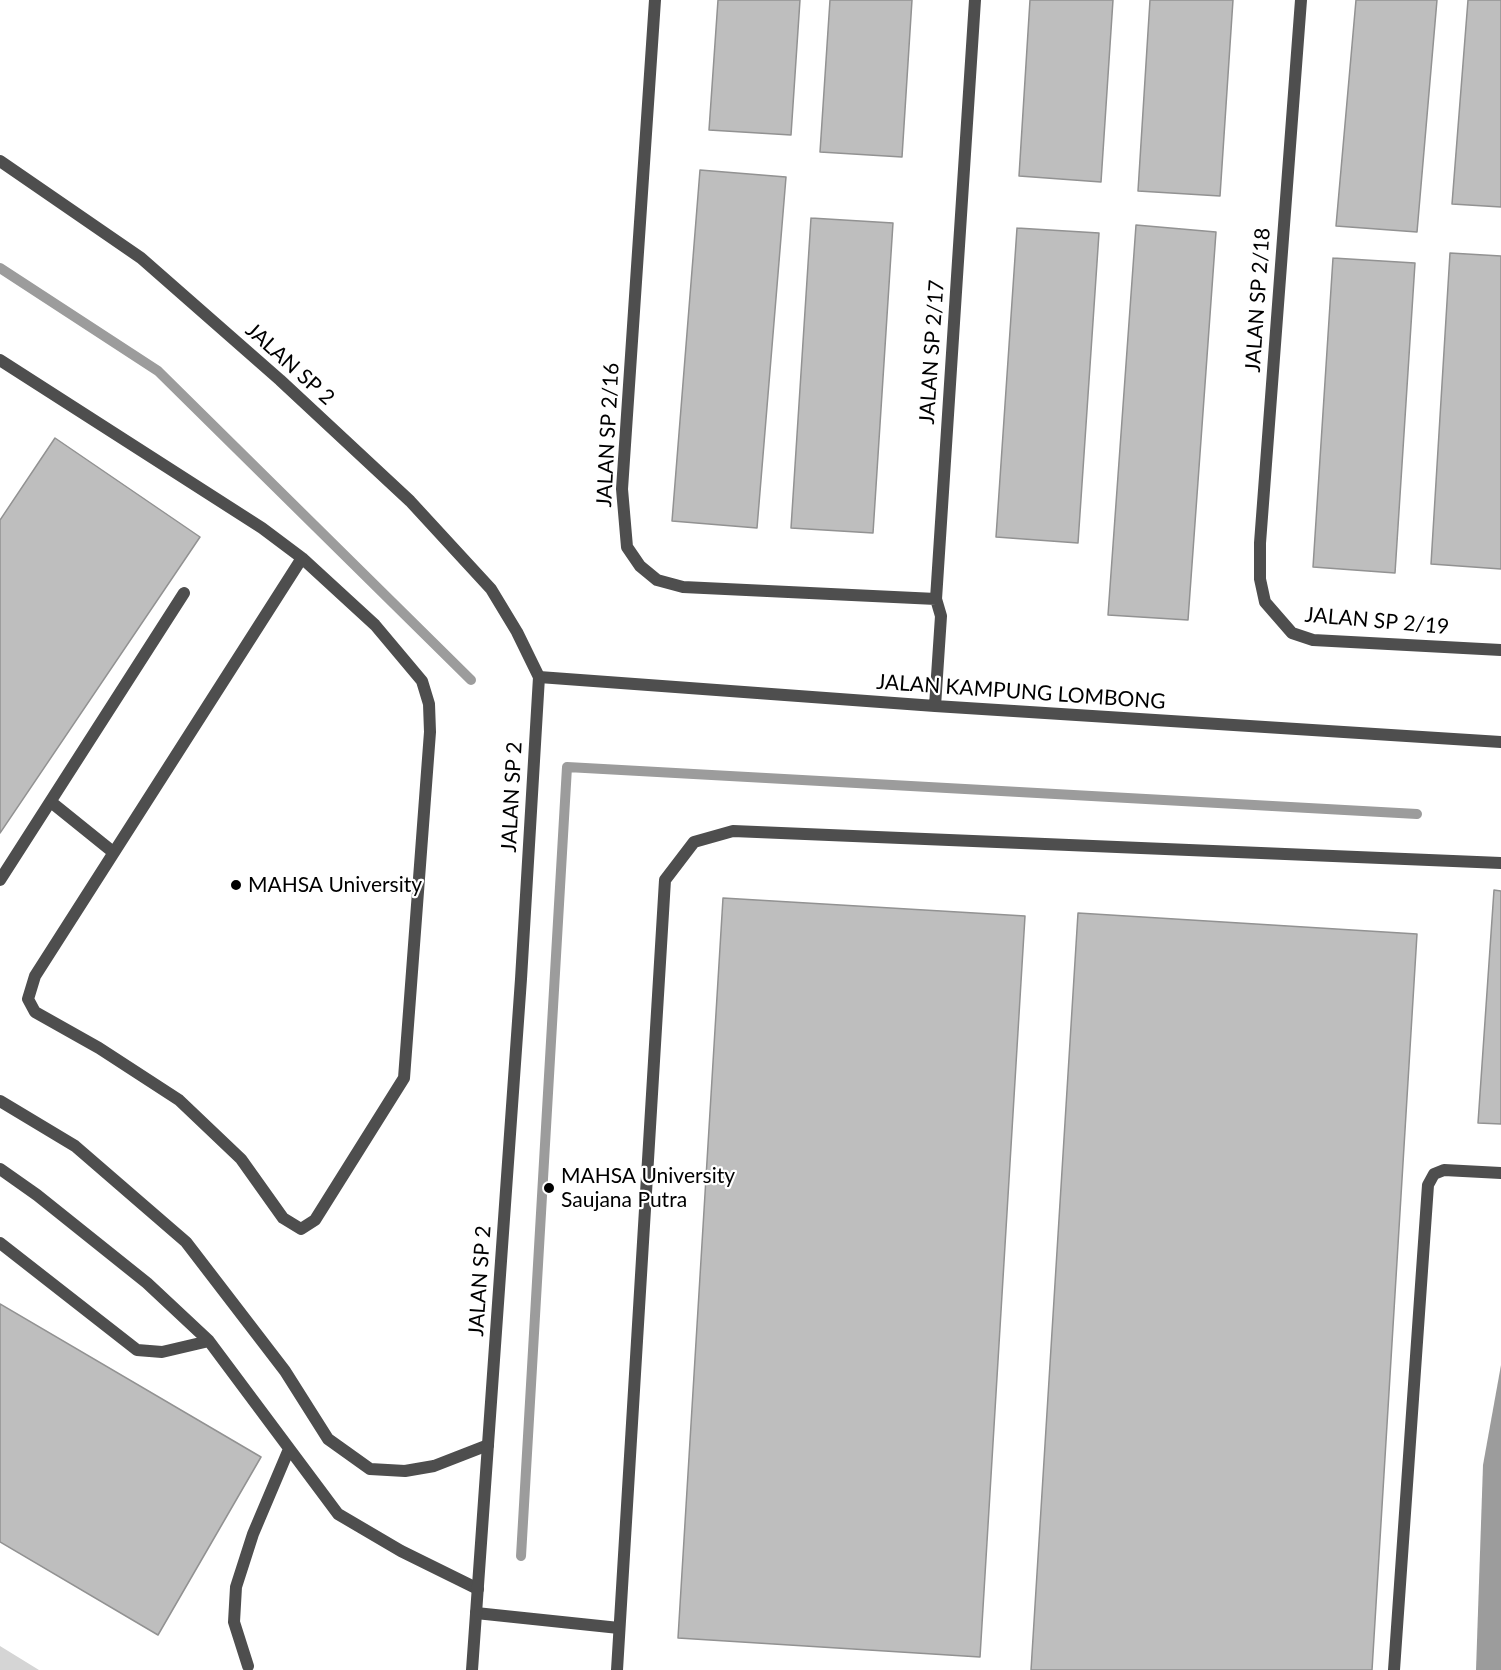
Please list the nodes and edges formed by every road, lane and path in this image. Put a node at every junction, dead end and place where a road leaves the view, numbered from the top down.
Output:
1 (655, 0) edge
2 (975, 0) edge
3 (1301, 0) edge
4 (0, 162) edge
5 (0, 360) edge
6 (302, 558) junction
7 (184, 593) dead end
8 (936, 599) junction
9 (1265, 602) joint
10 (1501, 650) edge
11 (539, 677) junction
12 (935, 706) junction
13 (1501, 742) edge
14 (51, 802) junction
15 (113, 852) junction
16 (1501, 862) edge
17 (0, 880) edge
18 (0, 1101) edge
19 (0, 1169) edge
20 (1501, 1173) edge
21 (0, 1243) edge
22 (209, 1341) junction
23 (488, 1446) junction
24 (289, 1449) junction
25 (478, 1589) junction
26 (476, 1613) junction
27 (619, 1628) junction
28 (248, 1666) dead end
29 (472, 1670) edge
30 (616, 1670) edge
31 (1394, 1670) edge

1 - 8 street, JALAN SP 2/16
2 - 8 street, JALAN SP 2/17
3 - 9 street, JALAN SP 2/18
4 - 11 street, JALAN SP 2
5 - 6 street
6 - 15 street
6 - 15 street
7 - 14 street
8 - 12 street, JALAN SP 2/17
9 - 10 street, JALAN SP 2/19
11 - 12 street, JALAN KAMPUNG LOMBONG
11 - 23 street, JALAN SP 2
12 - 13 street, JALAN KAMPUNG LOMBONG
14 - 15 street
14 - 17 street
16 - 27 street
18 - 23 street
19 - 22 street
20 - 31 street
21 - 22 street
22 - 24 street
23 - 25 street, JALAN SP 2
24 - 25 street
24 - 28 street
25 - 26 street, JALAN SP 2
26 - 27 street
26 - 29 street, JALAN SP 2
27 - 30 street

